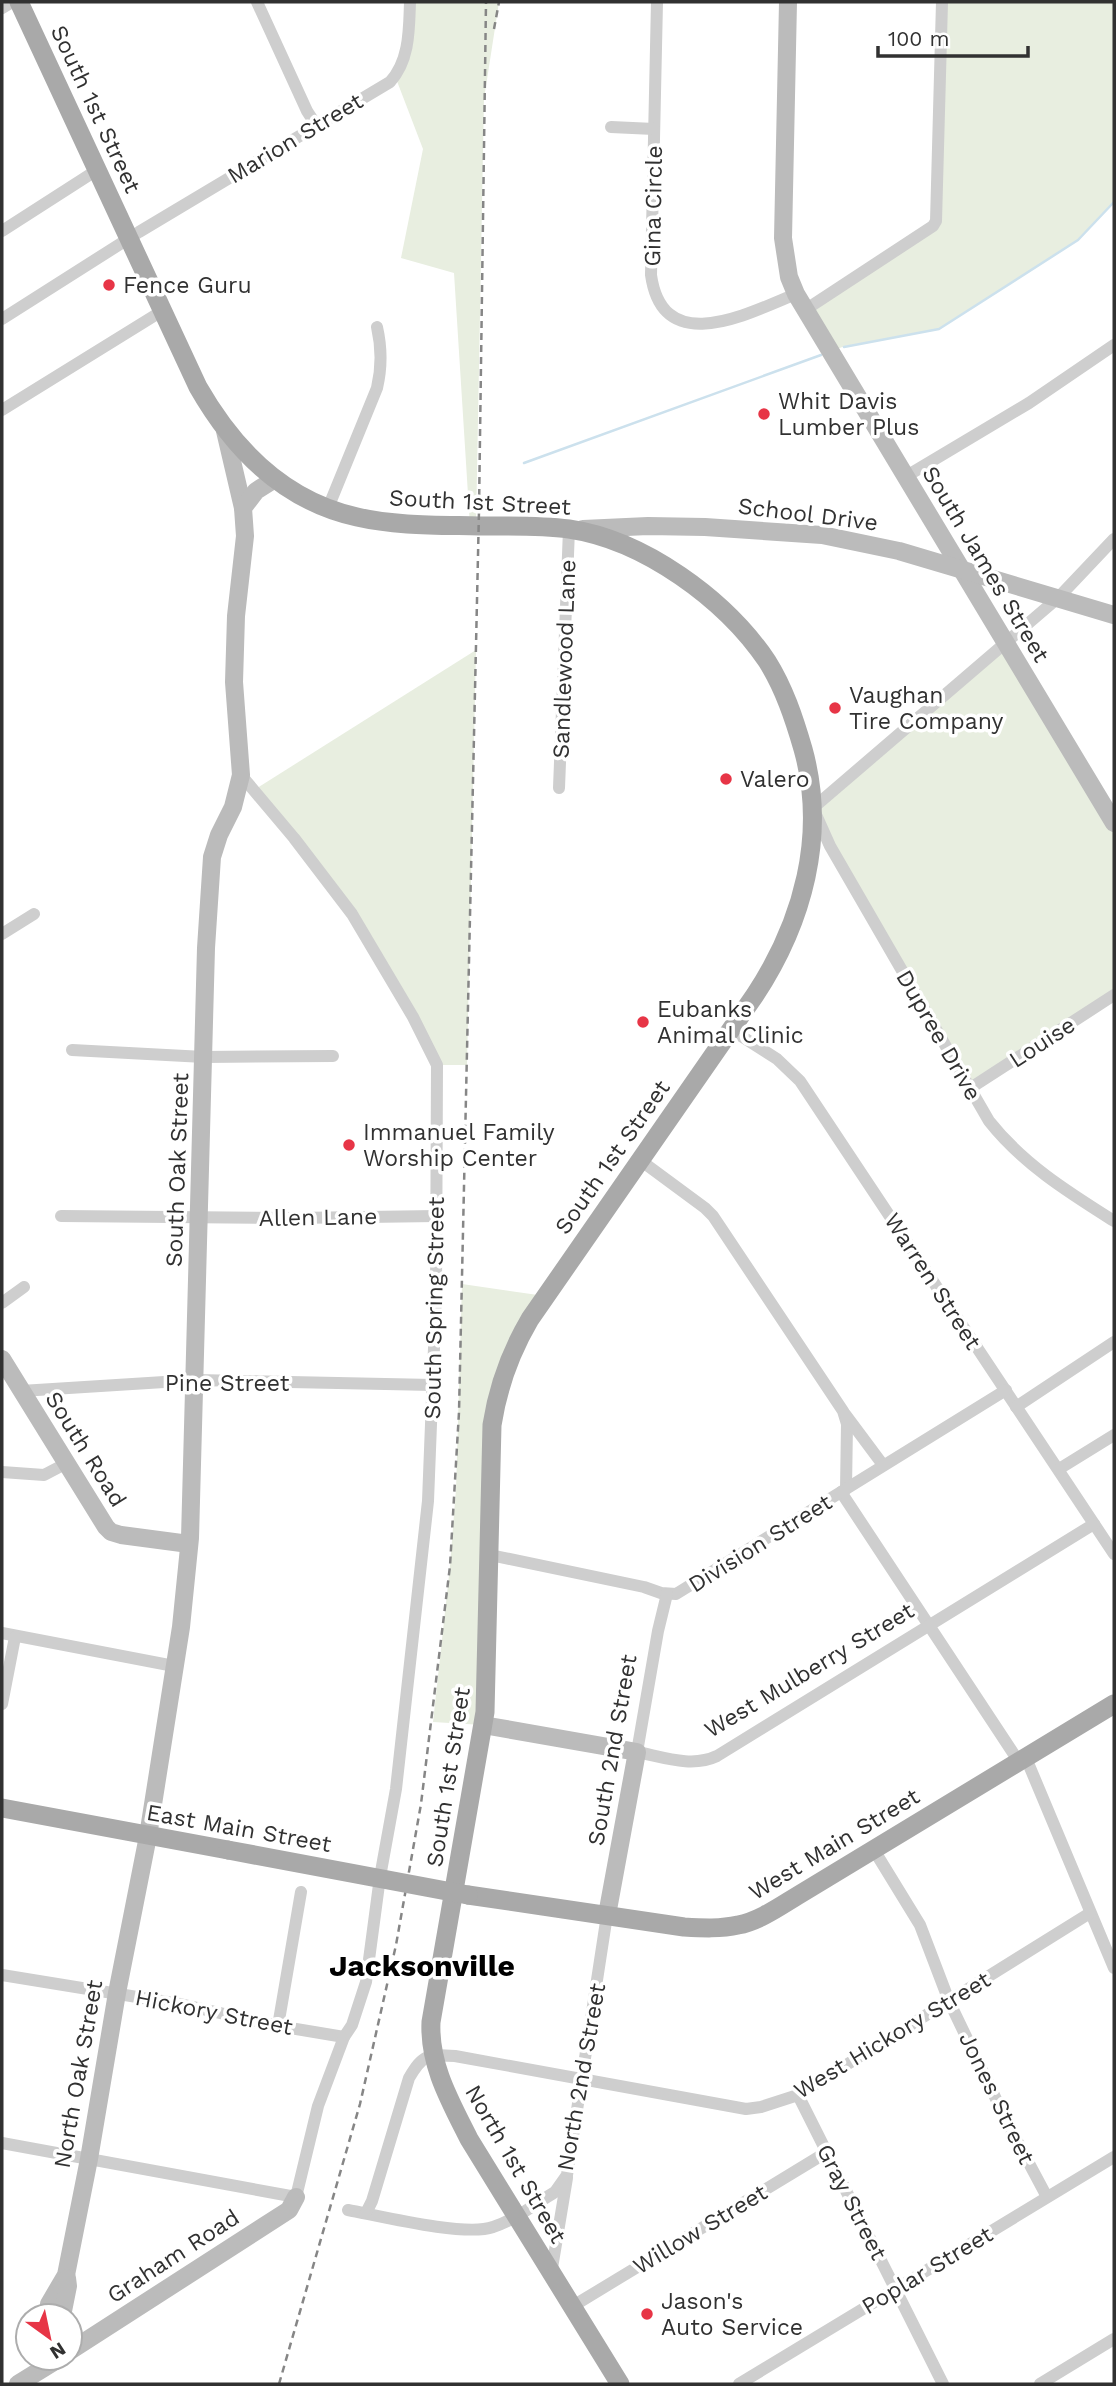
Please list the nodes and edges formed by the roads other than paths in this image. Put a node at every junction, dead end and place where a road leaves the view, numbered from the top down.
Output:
1 (12, 2) edge
2 (19, 2) edge
3 (257, 2) edge
4 (410, 2) edge
5 (657, 2) edge
6 (788, 2) edge
7 (942, 2) edge
8 (2, 8) edge
9 (316, 125) junction
10 (611, 127) dead end
11 (654, 128) junction
12 (97, 170) junction
13 (2, 231) edge
14 (129, 239) junction
15 (796, 294) junction
16 (805, 310) junction
17 (162, 311) junction
18 (2, 319) edge
19 (377, 327) dead end
20 (1114, 345) edge
21 (2, 410) edge
22 (225, 431) junction
23 (905, 477) junction
24 (275, 480) junction
25 (243, 508) junction
26 (328, 508) junction
27 (569, 529) junction
28 (1114, 539) edge
29 (960, 569) junction
30 (1059, 597) junction
31 (1114, 615) edge
32 (1006, 643) junction
33 (241, 775) junction
34 (559, 788) dead end
35 (813, 807) junction
36 (1114, 823) edge
37 (34, 914) dead end
38 (2, 934) edge
39 (1114, 995) edge
40 (730, 1029) junction
41 (72, 1050) dead end
42 (333, 1056) dead end
43 (204, 1057) junction
44 (969, 1089) junction
45 (640, 1160) junction
46 (61, 1216) dead end
47 (437, 1216) junction
48 (200, 1218) junction
49 (1114, 1221) edge
50 (24, 1287) dead end
51 (2, 1303) edge
52 (1114, 1342) edge
53 (2, 1359) edge
54 (196, 1380) junction
55 (433, 1385) junction
56 (20, 1391) junction
57 (1006, 1391) junction
58 (1016, 1407) junction
59 (843, 1411) junction
60 (1114, 1435) edge
61 (65, 1464) junction
62 (883, 1465) junction
63 (1059, 1469) junction
64 (2, 1472) edge
65 (844, 1491) junction
66 (1094, 1524) junction
67 (1110, 1538) edge
68 (189, 1544) junction
69 (1114, 1554) edge
70 (490, 1555) junction
71 (667, 1594) junction
72 (930, 1625) junction
73 (2, 1633) edge
74 (15, 1637) junction
75 (174, 1666) junction
76 (2, 1704) edge
77 (1114, 1704) edge
78 (483, 1725) junction
79 (637, 1752) junction
80 (1023, 1760) junction
81 (2, 1808) edge
82 (148, 1836) junction
83 (874, 1850) junction
84 (301, 1892) dead end
85 (468, 1895) joint
86 (452, 1909) joint
87 (1090, 1913) junction
88 (607, 1915) junction
89 (1114, 1968) edge
90 (2, 1975) edge
91 (117, 1993) junction
92 (949, 2001) junction
93 (278, 2025) junction
94 (344, 2037) junction
95 (432, 2054) junction
96 (583, 2080) junction
97 (798, 2095) junction
98 (2, 2143) edge
99 (827, 2152) junction
100 (1114, 2157) edge
101 (89, 2159) junction
102 (567, 2175) junction
103 (296, 2197) junction
104 (1047, 2197) junction
105 (348, 2210) dead end
106 (366, 2213) junction
107 (517, 2215) junction
108 (551, 2274) junction
109 (66, 2276) junction
110 (896, 2289) junction
111 (50, 2302) edge
112 (65, 2302) edge
113 (573, 2306) junction
114 (84, 2338) edge
115 (1114, 2339) edge
116 (33, 2372) edge
117 (18, 2384) edge
118 (620, 2384) edge
119 (739, 2384) edge
120 (943, 2384) edge
121 (1040, 2384) edge

1 - 8 street
2 - 12 main road, South 1st Street
3 - 9 street
4 - 9 street, Marion Street
5 - 11 street, Gina Circle
6 - 15 street, South James Street
7 - 16 street
9 - 14 street, Marion Street
10 - 11 street
11 - 15 street, Gina Circle
12 - 13 street
12 - 14 main road, South 1st Street
14 - 17 main road, South 1st Street
14 - 18 street, Marion Street
15 - 16 street, South James Street
16 - 23 street, South James Street
17 - 21 street
17 - 22 main road, South 1st Street
19 - 26 street
20 - 23 street
22 - 24 main road, South 1st Street
22 - 25 street, South Oak Street
23 - 29 street, South James Street
24 - 25 street
24 - 26 main road, South 1st Street
25 - 33 street, South Oak Street
26 - 27 main road, South 1st Street
27 - 29 street, School Drive
27 - 34 street, Sandlewood Lane
27 - 35 main road, South 1st Street
28 - 30 street
29 - 30 street, School Drive
29 - 32 street, South James Street
30 - 31 street, School Drive
30 - 32 street
32 - 35 street
32 - 36 street, South James Street
33 - 43 street, South Oak Street
33 - 47 street, South Spring Street
35 - 40 main road, South 1st Street
35 - 44 street, Dupree Drive
37 - 38 street
39 - 44 street, Louise
40 - 45 main road, South 1st Street
40 - 57 street, Warren Street
41 - 43 street
42 - 43 street
43 - 48 street, South Oak Street
44 - 49 street, Dupree Drive
45 - 59 street
45 - 70 main road, South 1st Street
46 - 48 street, Allen Lane
47 - 48 street, Allen Lane
47 - 55 street, South Spring Street
48 - 54 street, South Oak Street
50 - 51 street
52 - 58 street
53 - 56 street, South Road
54 - 55 street, Pine Street
54 - 56 street, Pine Street
54 - 68 street, South Oak Street
55 - 94 street, South Spring Street
56 - 61 street, South Road
57 - 58 street, Warren Street
57 - 62 street, Division Street
58 - 63 street, Warren Street
59 - 62 street
59 - 65 street
60 - 63 street
61 - 64 street
61 - 68 street, South Road
62 - 65 street, Division Street
63 - 66 street, Warren Street
65 - 71 street, Division Street
65 - 72 street
66 - 67 street, Warren Street
66 - 72 street, West Mulberry Street
67 - 69 street, Warren Street
68 - 75 street, South Oak Street
70 - 71 street, Division Street
70 - 78 main road, South 1st Street
71 - 79 street, South 2nd Street
72 - 79 street, West Mulberry Street
72 - 80 street
73 - 74 street
74 - 75 street
74 - 76 street
75 - 82 street, South Oak Street
77 - 80 main road, West Main Street
78 - 79 street, West Mulberry Street
78 - 86 main road, South 1st Street
79 - 88 street, South 2nd Street
80 - 83 main road, West Main Street
80 - 87 street
81 - 82 main road, East Main Street
82 - 85 main road, East Main Street, bridge
82 - 91 street, North Oak Street
83 - 88 main road, West Main Street
83 - 92 street, Jones Street
84 - 93 street
85 - 88 main road, West Main Street
86 - 95 main road, North 1st Street
87 - 89 street
87 - 92 street, West Hickory Street
88 - 96 street, North 2nd Street
90 - 91 street, Hickory Street
91 - 93 street, Hickory Street
91 - 101 street, North Oak Street
92 - 97 street, West Hickory Street
92 - 104 street, Jones Street
93 - 94 street, Hickory Street
94 - 103 street, South Spring Street
95 - 96 street, West Hickory Street
95 - 106 street
95 - 107 main road, North 1st Street
96 - 97 street, West Hickory Street
96 - 102 street, North 2nd Street
97 - 99 street, Gray Street
98 - 101 street
99 - 110 street, Gray Street
99 - 113 street, Willow Street
100 - 104 street, Poplar Street
101 - 103 street
101 - 109 street, North Oak Street
102 - 107 street, North 2nd Street
102 - 108 street
103 - 114 street, Graham Road
104 - 110 street, Poplar Street
105 - 106 street, North 2nd Street
106 - 107 street, North 2nd Street
107 - 108 main road, North 1st Street
108 - 113 main road, North 1st Street
109 - 111 street, North Oak Street
109 - 112 street
110 - 119 street, Poplar Street
110 - 120 street, Gray Street
113 - 118 main road, North 1st Street
115 - 121 street
116 - 117 street

